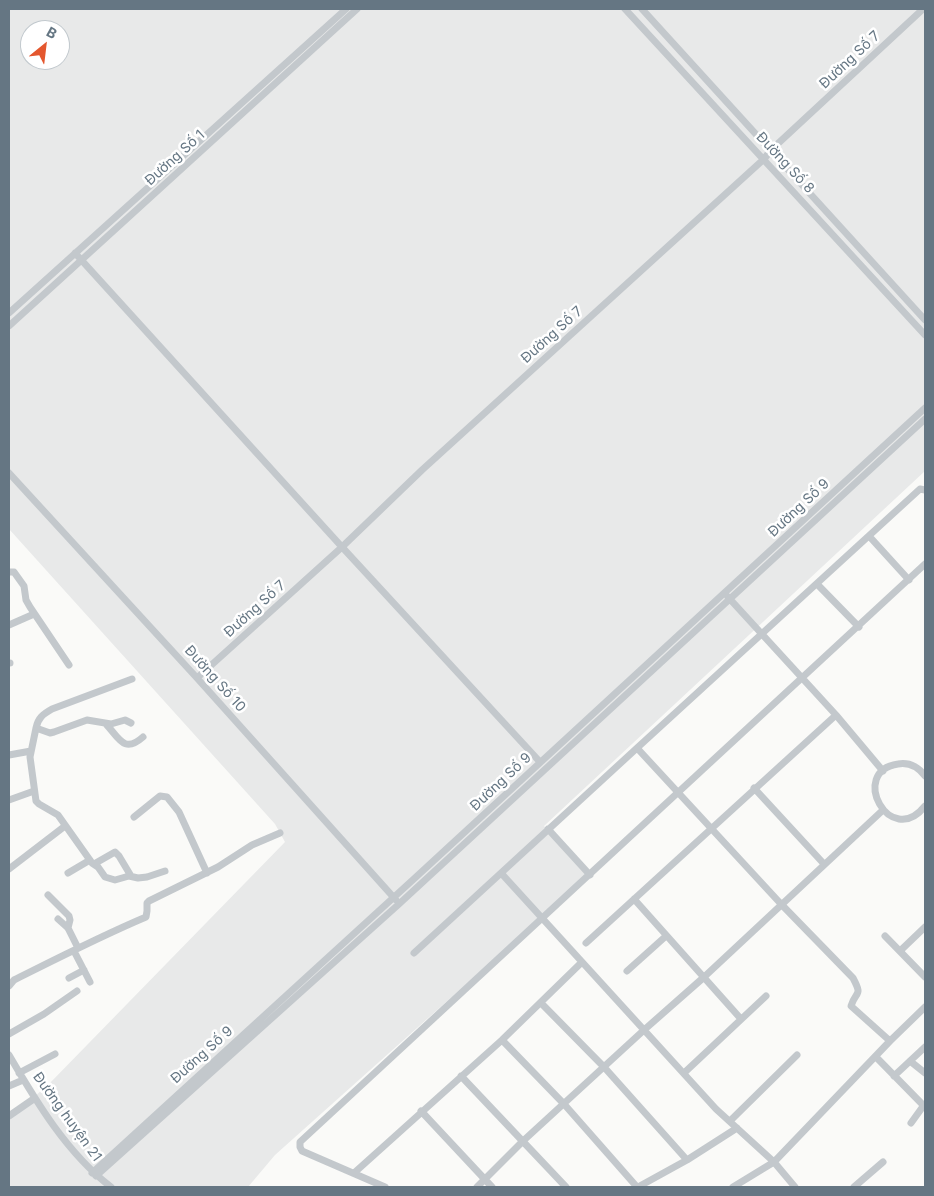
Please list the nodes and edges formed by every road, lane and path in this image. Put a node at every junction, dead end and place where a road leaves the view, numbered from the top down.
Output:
1 (346, 9) edge
2 (357, 9) edge
3 (625, 9) edge
4 (642, 9) edge
5 (923, 9) edge
6 (771, 150) junction
7 (764, 159) junction
8 (75, 253) junction
9 (82, 260) junction
10 (9, 313) edge
11 (925, 320) edge
12 (9, 326) edge
13 (925, 335) edge
14 (925, 408) edge
15 (925, 419) edge
16 (9, 473) edge
17 (925, 490) edge
18 (869, 536) junction
19 (342, 547) junction
20 (925, 564) edge
21 (9, 572) edge
22 (908, 580) junction
23 (817, 584) junction
24 (725, 593) junction
25 (730, 599) junction
26 (34, 614) junction
27 (9, 625) edge
28 (859, 627) junction
29 (762, 634) junction
30 (69, 665) dead end
31 (197, 678) junction
32 (802, 678) junction
33 (132, 679) dead end
34 (836, 715) junction
35 (106, 723) junction
36 (130, 723) dead end
37 (36, 728) junction
38 (143, 737) dead end
39 (637, 748) junction
40 (31, 751) junction
41 (9, 755) edge
42 (540, 762) junction
43 (883, 771) junction
44 (925, 774) edge
45 (754, 788) junction
46 (34, 790) junction
47 (678, 792) junction
48 (9, 800) edge
49 (925, 806) edge
50 (883, 810) junction
51 (134, 817) dead end
52 (65, 826) junction
53 (548, 829) junction
54 (710, 829) junction
55 (280, 833) dead end
56 (92, 862) junction
57 (824, 864) junction
58 (9, 869) edge
59 (165, 870) dead end
60 (68, 873) dead end
61 (207, 873) junction
62 (501, 873) junction
63 (590, 875) junction
64 (130, 876) junction
65 (48, 895) dead end
66 (393, 898) junction
67 (634, 899) junction
68 (399, 904) junction
69 (781, 904) junction
70 (541, 918) junction
71 (58, 919) dead end
72 (925, 927) edge
73 (68, 928) junction
74 (666, 936) junction
75 (885, 936) dead end
76 (586, 943) dead end
77 (76, 949) junction
78 (900, 951) junction
79 (414, 953) dead end
80 (582, 962) junction
81 (84, 970) junction
82 (627, 971) dead end
83 (925, 977) edge
84 (69, 978) dead end
85 (703, 978) junction
86 (90, 982) dead end
87 (9, 986) edge
88 (77, 991) dead end
89 (766, 996) dead end
90 (541, 1002) junction
91 (925, 1007) edge
92 (741, 1019) junction
93 (644, 1030) junction
94 (9, 1034) edge
95 (502, 1040) junction
96 (890, 1041) junction
97 (925, 1047) edge
98 (55, 1054) dead end
99 (9, 1055) edge
100 (797, 1055) dead end
101 (876, 1057) junction
102 (910, 1061) junction
103 (604, 1067) junction
104 (684, 1073) junction
105 (925, 1073) edge
106 (21, 1076) junction
107 (461, 1076) junction
108 (894, 1076) junction
109 (9, 1086) edge
110 (35, 1098) junction
111 (564, 1104) junction
112 (924, 1106) edge
113 (421, 1111) junction
114 (9, 1116) edge
115 (730, 1121) junction
116 (911, 1123) dead end
117 (737, 1128) junction
118 (523, 1141) junction
119 (687, 1160) junction
120 (774, 1162) junction
121 (883, 1162) dead end
122 (354, 1173) junction
123 (94, 1174) junction
124 (484, 1179) junction
125 (111, 1187) edge
126 (385, 1187) edge
127 (476, 1187) edge
128 (492, 1187) edge
129 (566, 1187) edge
130 (637, 1187) edge
131 (732, 1187) edge
132 (795, 1187) edge
133 (854, 1187) edge

1 - 8 street, Đường Số 1
2 - 9 street, Đường Số 1
3 - 7 street, Đường Số 8
4 - 6 street, Đường Số 8
5 - 6 street, Đường Số 7
6 - 7 street, Đường Số 7
6 - 11 street, Đường Số 8
7 - 13 street, Đường Số 8
7 - 19 street, Đường Số 7
8 - 9 street
8 - 10 street, Đường Số 1
9 - 12 street, Đường Số 1
9 - 19 street
14 - 24 street, Đường Số 9
15 - 25 street, Đường Số 9
16 - 31 street, Đường Số 10
17 - 18 street
18 - 22 street
18 - 23 street
19 - 31 street, Đường Số 7
19 - 42 street
20 - 22 street
21 - 26 street
22 - 28 street
23 - 28 street
23 - 29 street
24 - 25 street
24 - 42 street, Đường Số 9
25 - 29 street
25 - 68 street, Đường Số 9
26 - 27 street
26 - 30 street
28 - 32 street
29 - 32 street
29 - 39 street
31 - 66 street, Đường Số 10
32 - 34 street
32 - 47 street
33 - 37 street
34 - 43 street
34 - 45 street
35 - 36 street
35 - 37 street
35 - 38 street
37 - 40 street
39 - 47 street
39 - 53 street
40 - 41 street
40 - 46 street
42 - 66 street, Đường Số 9
43 - 44 street
43 - 50 street
45 - 54 street
45 - 57 street
46 - 48 street
46 - 52 street
47 - 54 street
47 - 63 street
49 - 50 street
50 - 57 street
51 - 61 street
52 - 56 street
52 - 58 street
53 - 62 street
53 - 63 street
54 - 67 street
54 - 69 street
55 - 61 street
56 - 60 street
56 - 64 street
56 - 64 street
57 - 69 street
59 - 64 street
61 - 77 street
62 - 70 street
62 - 79 street
63 - 70 street
65 - 73 street
66 - 68 street, Đường Số 10
66 - 123 street, Đường Số 9
67 - 74 street
67 - 76 street
68 - 123 street, Đường Số 9
69 - 85 street
69 - 96 street
70 - 80 street
70 - 122 street
71 - 73 street
72 - 78 street
73 - 77 street
74 - 82 street
74 - 85 street
75 - 78 street
77 - 81 street
77 - 87 street
78 - 83 street
80 - 90 street
80 - 93 street
81 - 84 street
81 - 86 street
85 - 92 street
85 - 93 street
88 - 94 street
89 - 92 street
90 - 95 street
90 - 103 street
91 - 96 street
92 - 104 street
93 - 103 street
93 - 104 street
95 - 107 street
95 - 111 street
96 - 101 street
97 - 102 street
98 - 106 street
99 - 106 street, Đường huyện 21
100 - 115 street
101 - 108 street
101 - 120 street
102 - 105 street
102 - 108 street
103 - 111 street
103 - 119 street
104 - 115 street
106 - 109 street
106 - 110 street, Đường huyện 21
107 - 113 street
107 - 118 street
108 - 112 street
110 - 114 street
110 - 123 street, Đường huyện 21
111 - 118 street
111 - 130 street
112 - 116 street
113 - 122 street
113 - 124 street
115 - 117 street
117 - 119 street
117 - 120 street
118 - 124 street
118 - 129 street
119 - 130 street
120 - 131 street
120 - 132 street
121 - 133 street
122 - 126 street
123 - 125 street, Đường huyện 21
124 - 127 street
124 - 128 street

